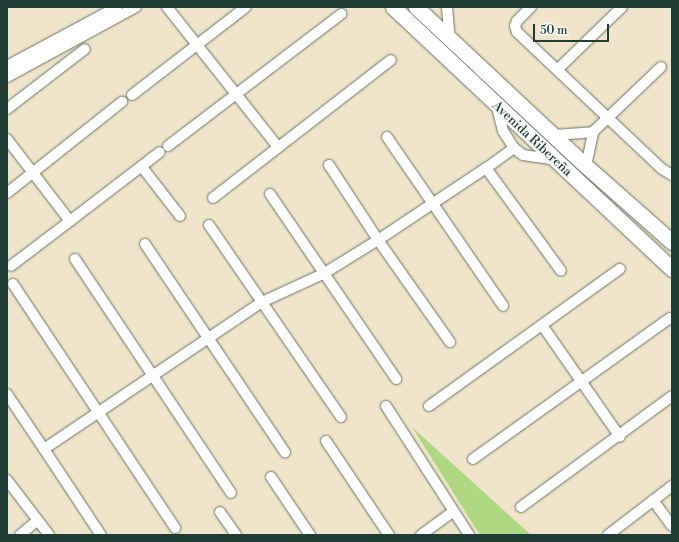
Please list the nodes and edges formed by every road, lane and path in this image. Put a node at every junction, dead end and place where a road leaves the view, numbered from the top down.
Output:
1 (117, 7) edge
2 (136, 7) edge
3 (168, 7) edge
4 (246, 7) edge
5 (393, 7) edge
6 (416, 7) edge
7 (447, 7) edge
8 (531, 7) edge
9 (622, 7) edge
10 (342, 14) dead end
11 (450, 39) junction
12 (197, 44) junction
13 (85, 50) dead end
14 (391, 60) dead end
15 (7, 66) edge
16 (661, 67) dead end
17 (558, 69) junction
18 (7, 77) edge
19 (132, 95) dead end
20 (235, 95) junction
21 (122, 102) dead end
22 (497, 107) junction
23 (7, 109) edge
24 (607, 117) junction
25 (593, 132) junction
26 (554, 135) junction
27 (387, 137) dead end
28 (7, 139) edge
29 (278, 147) junction
30 (514, 148) junction
31 (553, 159) junction
32 (329, 165) dead end
33 (586, 166) junction
34 (142, 167) junction
35 (486, 168) junction
36 (33, 173) junction
37 (672, 175) edge
38 (7, 193) edge
39 (270, 194) dead end
40 (213, 198) dead end
41 (433, 205) junction
42 (180, 216) dead end
43 (70, 221) junction
44 (209, 225) dead end
45 (378, 240) junction
46 (672, 242) edge
47 (145, 244) dead end
48 (75, 259) dead end
49 (11, 266) dead end
50 (672, 269) edge
51 (620, 270) dead end
52 (561, 271) dead end
53 (323, 274) junction
54 (13, 284) dead end
55 (262, 302) junction
56 (503, 306) dead end
57 (670, 318) dead end
58 (542, 325) junction
59 (207, 337) junction
60 (450, 342) dead end
61 (152, 376) junction
62 (396, 380) dead end
63 (580, 382) junction
64 (7, 394) edge
65 (672, 396) edge
66 (386, 406) dead end
67 (429, 406) dead end
68 (97, 413) junction
69 (341, 416) dead end
70 (620, 437) junction
71 (326, 441) dead end
72 (44, 449) junction
73 (285, 452) dead end
74 (473, 459) dead end
75 (271, 477) dead end
76 (7, 481) edge
77 (672, 486) edge
78 (231, 493) dead end
79 (653, 500) junction
80 (521, 507) dead end
81 (220, 512) dead end
82 (453, 512) junction
83 (38, 520) junction
84 (672, 526) edge
85 (175, 528) dead end
86 (20, 535) edge
87 (49, 535) edge
88 (101, 535) edge
89 (236, 535) edge
90 (310, 535) edge
91 (389, 535) edge
92 (420, 535) edge
93 (469, 535) edge
94 (608, 535) edge

1 - 15 street
2 - 18 street
3 - 12 street
4 - 12 street
5 - 22 street, Avenida Ribereña
6 - 11 street, Avenida Ribereña
7 - 11 street
8 - 17 street
9 - 17 street
10 - 20 street
11 - 26 street, Avenida Ribereña
12 - 19 street
12 - 20 street
13 - 23 street
14 - 29 street
16 - 24 street
17 - 24 street
20 - 29 street
20 - 34 street
21 - 36 street
22 - 30 street
22 - 31 street, Avenida Ribereña
24 - 25 street
24 - 37 street
25 - 26 street
25 - 33 street
26 - 33 street, Avenida Ribereña
27 - 41 street
28 - 36 street
29 - 40 street
30 - 31 street
30 - 35 street
31 - 50 street, Avenida Ribereña
32 - 45 street
33 - 46 street, Avenida Ribereña
34 - 42 street
34 - 43 street
35 - 41 street
35 - 52 street
36 - 38 street
36 - 43 street
39 - 53 street
41 - 45 street
41 - 56 street
43 - 49 street
44 - 55 street
45 - 53 street
45 - 60 street
47 - 59 street
48 - 61 street
51 - 58 street
53 - 55 street
53 - 62 street
54 - 68 street
55 - 59 street
55 - 69 street
57 - 63 street
58 - 63 street
58 - 67 street
59 - 61 street
59 - 73 street
61 - 68 street
61 - 78 street
63 - 70 street
63 - 74 street
64 - 72 street
65 - 70 street
66 - 82 street
68 - 72 street
68 - 85 street
70 - 80 street
71 - 91 street
72 - 88 street
75 - 90 street
76 - 83 street
77 - 79 street
79 - 84 street
79 - 94 street
81 - 89 street
82 - 92 street
82 - 93 street
83 - 86 street
83 - 87 street

